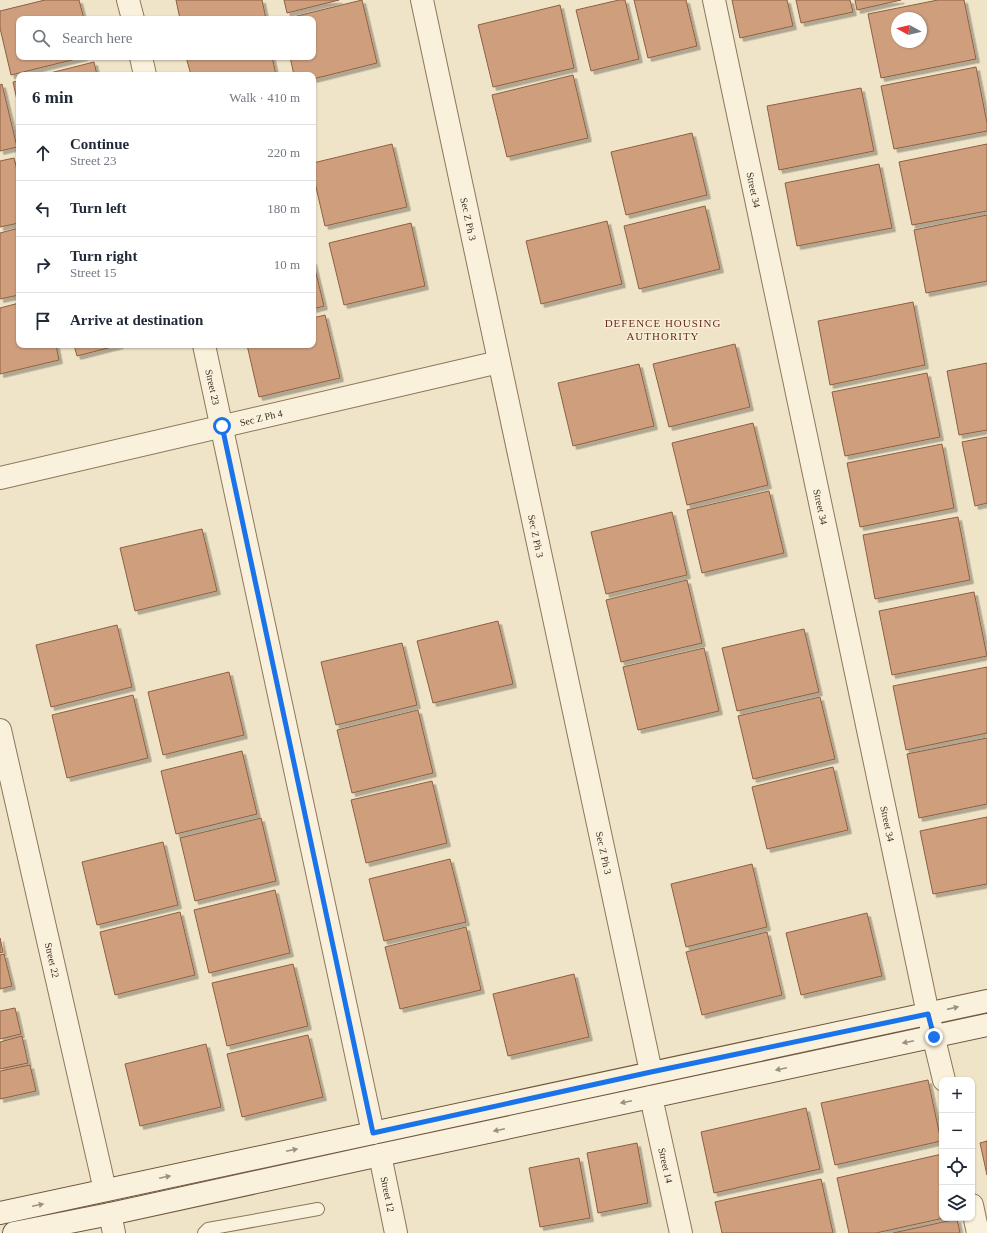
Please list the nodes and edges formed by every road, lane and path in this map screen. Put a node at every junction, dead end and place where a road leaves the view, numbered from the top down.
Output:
1 (128, 0) edge
2 (714, 0) edge
3 (425, 1) edge
4 (132, 16) edge
5 (142, 60) edge
6 (144, 72) edge
7 (205, 348) edge
8 (499, 362) junction
9 (222, 426) junction
10 (0, 478) edge
11 (0, 730) edge
12 (987, 1000) edge
13 (928, 1014) junction
14 (987, 1025) edge
15 (934, 1037) junction
16 (651, 1072) junction
17 (943, 1077) edge
18 (651, 1097) junction
19 (373, 1133) junction
20 (380, 1155) junction
21 (105, 1190) junction
22 (318, 1209) dead end
23 (0, 1213) edge
24 (975, 1219) edge
25 (112, 1224) edge
26 (14, 1233) edge
27 (204, 1233) edge
28 (396, 1233) edge
29 (681, 1233) edge
30 (978, 1233) edge

1 - 4 street
2 - 13 street, Street 34
3 - 8 street, Sec Z Ph 3
5 - 6 street
7 - 9 street, Street 23
8 - 9 street, Sec Z Ph 4
8 - 16 street, Sec Z Ph 3
9 - 10 street, Sec Z Ph 4
9 - 19 street, Street 23
11 - 21 street, Street 22
13 -> 12 street
13 - 15 street, Street 34
13 - 16 street
14 - 15 street
15 - 17 street, Street 34
15 -> 18 street
16 - 19 street
18 -> 20 street
18 - 29 street, Street 14
21 -> 19 street
20 - 25 street
20 - 28 street, Street 12
23 -> 21 street
22 - 27 lane
24 - 30 street
25 - 26 street

